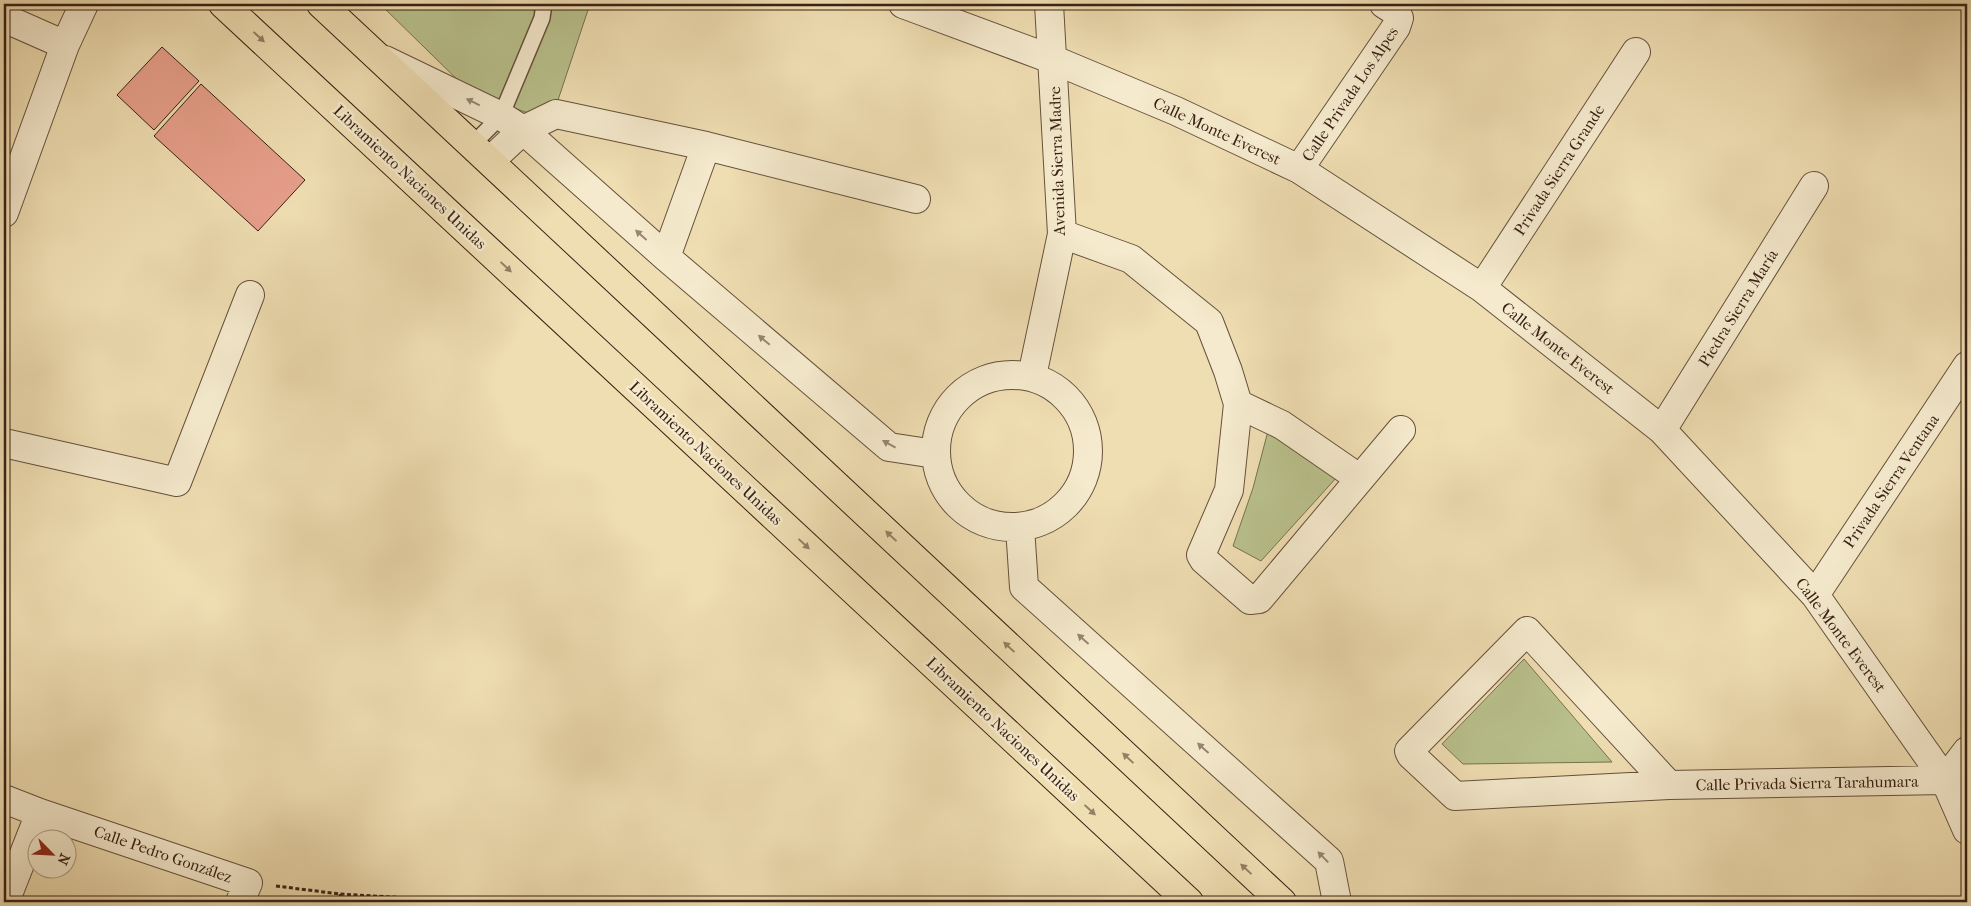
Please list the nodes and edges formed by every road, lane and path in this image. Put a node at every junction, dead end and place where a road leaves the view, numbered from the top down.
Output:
1 (84, 4) edge
2 (223, 4) edge
3 (321, 4) edge
4 (544, 4) edge
5 (903, 4) edge
6 (1049, 4) edge
7 (1392, 11) edge
8 (4, 18) edge
9 (65, 45) junction
10 (1636, 52) dead end
11 (380, 58) junction
12 (1054, 60) junction
13 (512, 123) junction
14 (706, 146) junction
15 (481, 152) junction
16 (1299, 169) junction
17 (1814, 186) dead end
18 (916, 199) dead end
19 (4, 213) edge
20 (1062, 234) junction
21 (666, 257) junction
22 (1482, 288) junction
23 (250, 294) dead end
24 (1967, 366) edge
25 (1032, 376) junction
26 (1238, 404) junction
27 (1401, 430) dead end
28 (1662, 430) junction
29 (4, 443) edge
30 (936, 454) junction
31 (1358, 480) junction
32 (1020, 527) junction
33 (1815, 595) junction
34 (1967, 751) edge
35 (1945, 780) junction
36 (1669, 785) junction
37 (4, 798) edge
38 (40, 813) junction
39 (1967, 830) edge
40 (244, 893) edge
41 (340, 894) junction
42 (4, 902) edge
43 (342, 902) edge
44 (477, 902) edge
45 (1189, 902) edge
46 (1282, 902) edge
47 (1337, 902) edge

1 - 9 street
2 -> 45 highway, Libramiento Naciones Unidas
3 - 11 highway
4 - 13 lane
5 - 12 street, Calle Monte Everest
6 - 12 street, Avenida Sierra Madre
7 - 16 street, Calle Privada Los Alpes
8 - 9 street
9 - 19 street
10 - 22 street, Privada Sierra Grande
13 -> 11 street
11 - 15 highway
12 - 16 street, Calle Monte Everest
12 - 20 street, Avenida Sierra Madre
13 - 14 street
13 - 15 street
21 -> 13 street
14 - 18 street
14 - 21 street
46 -> 15 highway
16 - 22 street, Calle Monte Everest
17 - 28 street, Piedra Sierra María
20 - 25 street, Avenida Sierra Madre
20 - 26 street
30 -> 21 street
22 - 28 street, Calle Monte Everest
23 - 29 street
24 - 33 street, Privada Sierra Ventana
25 - 30 street
25 - 32 street
26 - 31 street
26 - 31 street
27 - 31 street
28 - 33 street, Calle Monte Everest
30 - 32 street
47 -> 32 street
33 - 35 street, Calle Monte Everest
34 - 35 street
35 - 36 street, Calle Privada Sierra Tarahumara
35 - 39 street, Calle Monte Everest
36 - 36 street, Calle Privada Sierra Tarahumara
37 - 38 street, Calle Pedro González
38 - 40 street, Calle Pedro González
38 - 42 street
40 - 41 path, Calle Pedro González
41 - 43 path
41 - 44 path, Calle Pedro González

